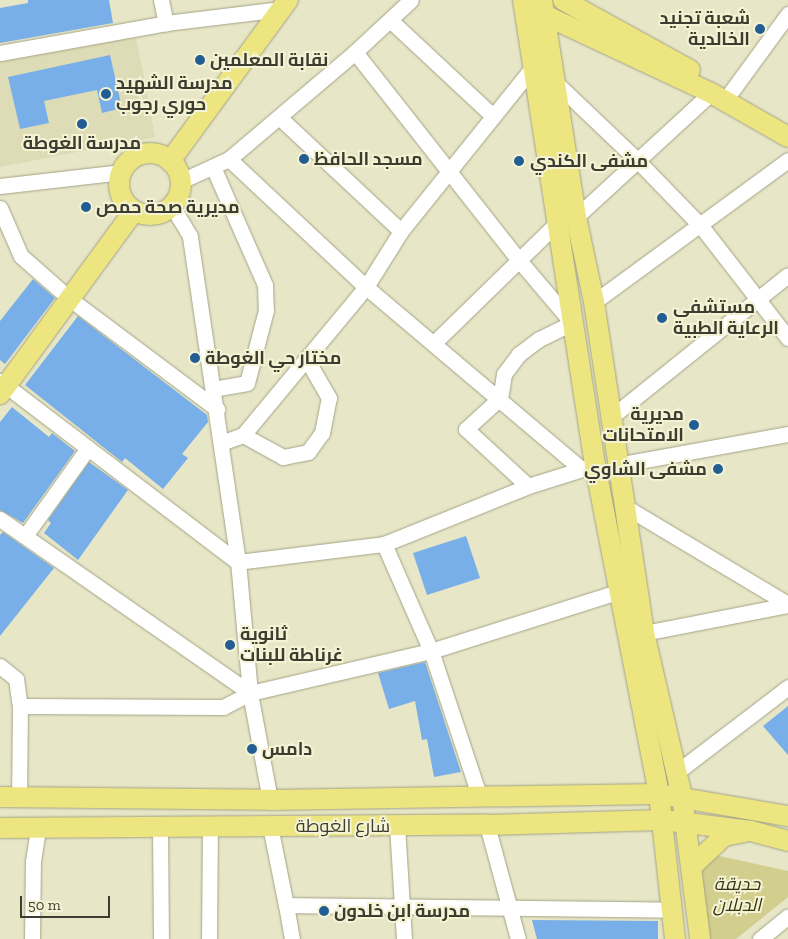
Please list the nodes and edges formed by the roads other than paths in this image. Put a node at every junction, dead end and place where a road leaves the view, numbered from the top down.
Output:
1 (161, 0) edge
2 (411, 0) edge
3 (564, 0) edge
4 (528, 4) edge
5 (284, 5) edge
6 (788, 14) edge
7 (390, 20) junction
8 (166, 23) junction
9 (355, 52) junction
10 (0, 53) edge
11 (533, 67) junction
12 (553, 80) junction
13 (731, 92) junction
14 (711, 93) junction
15 (492, 116) junction
16 (279, 117) junction
17 (788, 124) edge
18 (788, 137) edge
19 (229, 159) junction
20 (636, 159) junction
21 (788, 160) edge
22 (170, 161) junction
23 (213, 167) junction
24 (449, 170) junction
25 (122, 172) junction
26 (181, 181) junction
27 (0, 186) edge
28 (172, 206) junction
29 (0, 208) edge
30 (134, 212) junction
31 (566, 220) junction
32 (701, 226) junction
33 (401, 230) junction
34 (518, 259) junction
35 (788, 275) edge
36 (366, 287) junction
37 (70, 299) junction
38 (755, 300) junction
39 (594, 302) junction
40 (572, 323) junction
41 (788, 338) edge
42 (434, 344) junction
43 (306, 358) junction
44 (2, 387) edge
45 (214, 389) junction
46 (500, 398) junction
47 (217, 409) junction
48 (610, 418) junction
49 (243, 435) junction
50 (787, 436) edge
51 (221, 443) junction
52 (88, 448) junction
53 (617, 465) junction
54 (587, 466) junction
55 (528, 486) junction
56 (624, 506) junction
57 (0, 519) edge
58 (25, 536) junction
59 (384, 544) junction
60 (238, 562) junction
61 (617, 592) junction
62 (788, 604) edge
63 (644, 633) junction
64 (431, 651) junction
65 (0, 666) edge
66 (788, 687) edge
67 (250, 693) junction
68 (20, 706) junction
69 (676, 772) junction
70 (659, 794) junction
71 (479, 795) junction
72 (682, 796) junction
73 (9, 797) edge
74 (270, 800) junction
75 (788, 816) edge
76 (663, 820) junction
77 (685, 820) junction
78 (397, 825) junction
79 (486, 825) junction
80 (210, 826) junction
81 (270, 826) junction
82 (160, 827) junction
83 (0, 828) edge
84 (38, 828) junction
85 (750, 831) junction
86 (788, 841) edge
87 (691, 866) junction
88 (286, 904) junction
89 (402, 907) junction
90 (512, 910) junction
91 (671, 910) junction
92 (788, 916) edge
93 (32, 939) edge
94 (161, 939) edge
95 (209, 939) edge
96 (292, 939) edge
97 (404, 939) edge
98 (518, 939) edge
99 (675, 939) edge
100 (700, 939) edge
101 (760, 939) edge

1 - 8 street
2 - 7 street
3 - 13 main road
4 - 11 main road
4 - 12 main road
4 - 14 main road
5 - 8 street
5 - 22 main road
6 - 13 street
7 - 9 street
7 - 15 street
8 - 10 street
9 - 16 street
9 - 24 street
11 - 15 street
11 - 31 main road
12 - 20 street
12 - 31 main road
13 - 17 main road
14 - 18 main road
14 - 20 street
15 - 24 street
16 - 19 street
16 - 33 street
19 - 23 street
19 - 36 street
20 - 31 street
20 - 32 street
21 - 32 street
22 - 25 main road
22 - 26 main road
23 - 26 street
23 - 45 street
24 - 33 street
24 - 34 street
25 - 27 street
25 - 30 main road
26 - 28 main road
28 - 30 main road
28 - 45 street
29 - 37 street
30 - 37 main road
31 - 34 street
31 - 39 main road
31 - 40 main road
32 - 38 street
32 - 39 street
33 - 36 street
34 - 40 street
34 - 42 street
35 - 38 street
36 - 42 street
36 - 43 street
37 - 44 main road
37 - 47 street
38 - 41 street
38 - 48 street
39 - 48 main road
40 - 46 street
40 - 54 main road
42 - 46 street
43 - 49 street
43 - 49 street
44 - 52 street
45 - 47 street
46 - 54 street
46 - 55 street
47 - 51 street
48 - 53 main road
49 - 51 street
50 - 53 street
51 - 60 street
52 - 58 street
52 - 60 street
53 - 56 main road
54 - 55 street
54 - 61 main road
55 - 59 street
56 - 62 street
56 - 63 main road
57 - 58 street
58 - 67 street
59 - 60 street
59 - 64 street
60 - 67 street
61 - 64 street
61 - 70 main road
62 - 63 street
63 - 69 main road
64 - 67 street
64 - 71 street
65 - 68 street
66 - 69 street
67 - 68 street
67 - 74 street
68 - 73 street
69 - 72 main road
70 - 71 main road
70 - 72 main road
70 - 76 main road
71 - 74 main road
72 - 75 main road
72 - 77 main road
73 - 74 main road
76 - 77 main road, شارع الغوطة
76 - 79 main road, شارع الغوطة
76 - 91 main road
77 - 85 main road, شارع الغوطة
77 - 87 main road
78 - 79 main road, شارع الغوطة
78 - 81 main road, شارع الغوطة
78 - 89 street
79 - 90 street
80 - 81 main road, شارع الغوطة
80 - 82 main road, شارع الغوطة
80 - 95 street
81 - 88 street
82 - 84 main road, شارع الغوطة
82 - 94 street
83 - 84 main road, شارع الغوطة
84 - 93 street
85 - 86 main road, شارع الغوطة
85 - 87 main road
87 - 100 main road
88 - 89 street
88 - 96 street
89 - 90 street
89 - 97 street
90 - 91 street
90 - 98 street
91 - 99 main road
92 - 101 street

